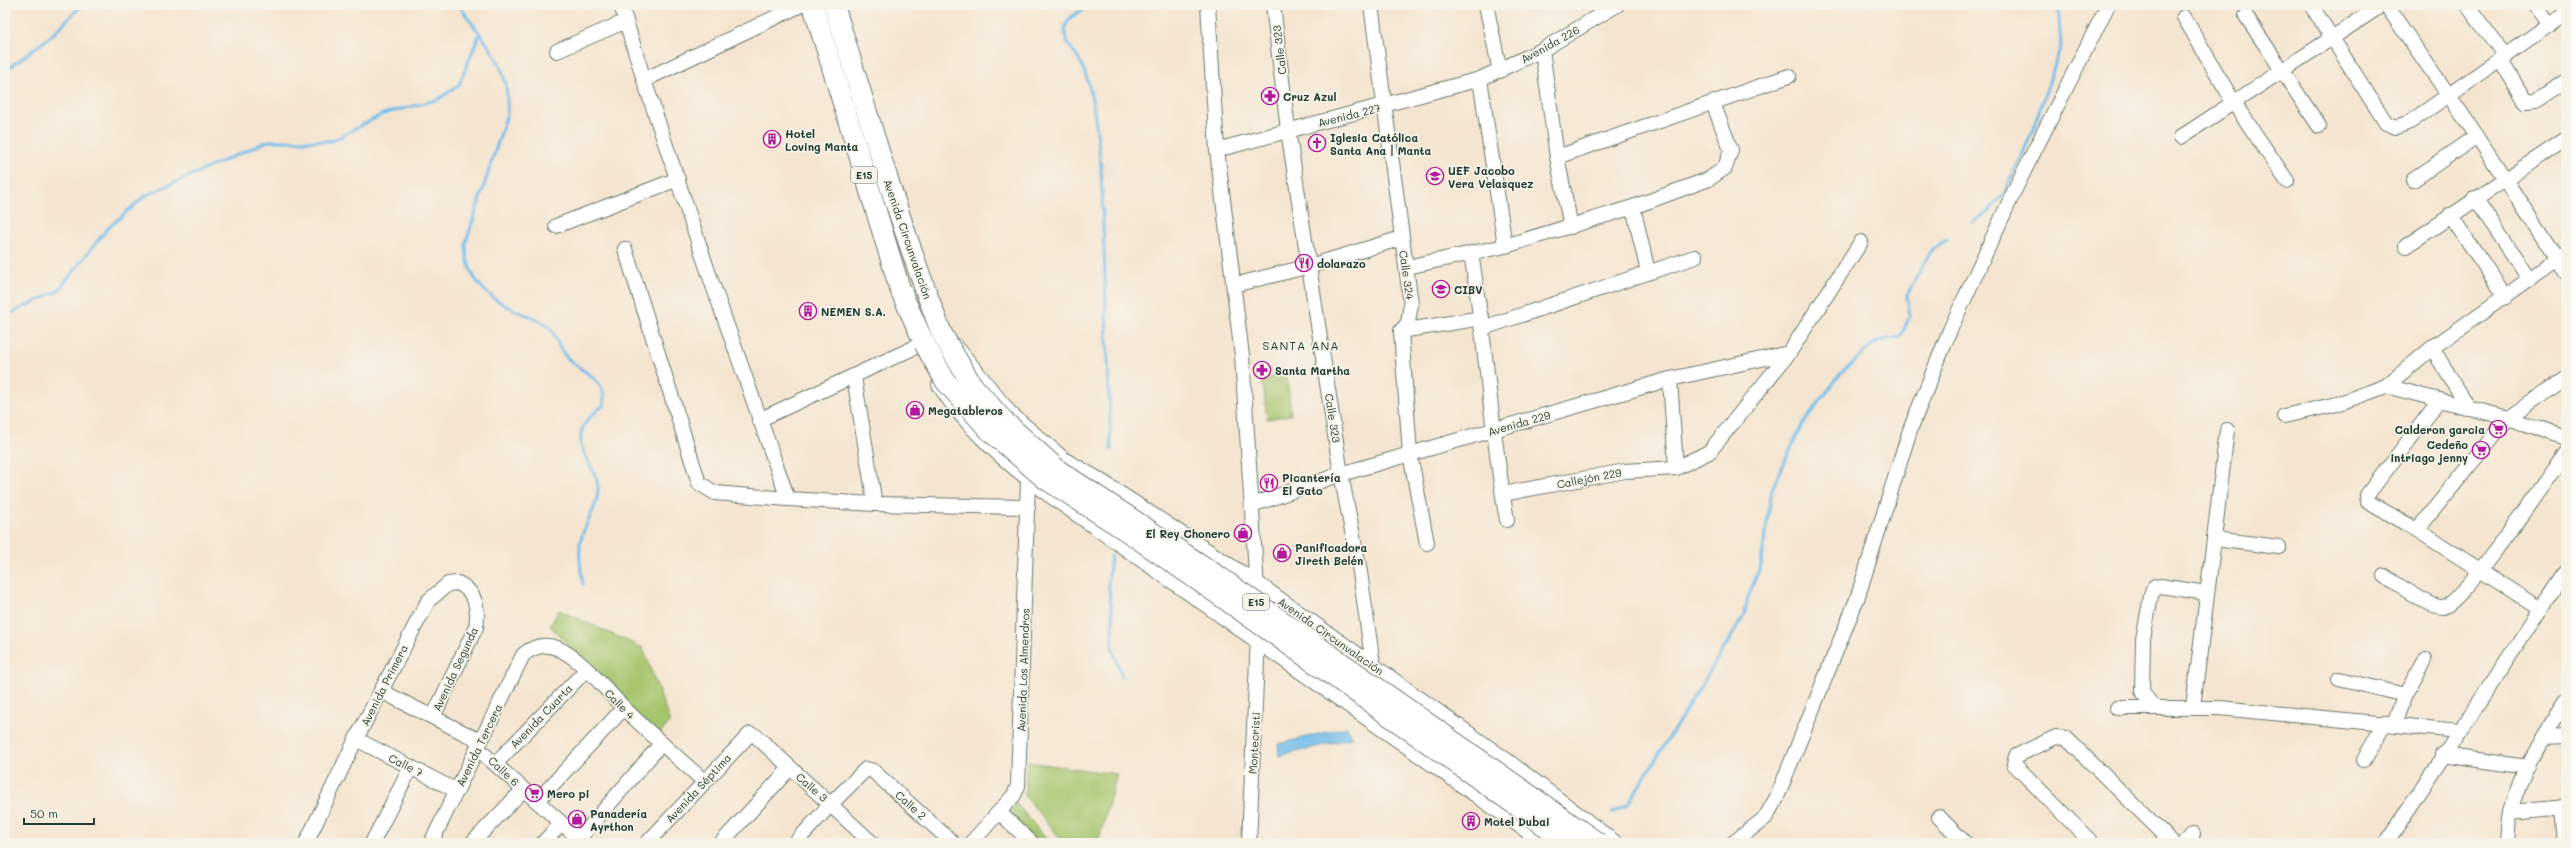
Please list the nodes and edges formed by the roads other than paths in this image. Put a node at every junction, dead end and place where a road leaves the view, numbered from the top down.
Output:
1 (621, 5) edge
2 (801, 5) edge
3 (813, 5) edge
4 (1208, 5) edge
5 (1273, 5) edge
6 (1371, 5) edge
7 (1486, 5) edge
8 (1617, 5) edge
9 (2108, 5) edge
10 (2311, 5) edge
11 (2382, 5) edge
12 (2386, 5) edge
13 (2467, 5) edge
14 (2536, 5) edge
15 (836, 12) edge
16 (2566, 13) edge
17 (2246, 16) dead end
18 (2184, 17) dead end
19 (626, 22) junction
20 (2550, 25) junction
21 (819, 26) junction
22 (2334, 37) junction
23 (1542, 50) junction
24 (557, 51) dead end
25 (2503, 59) junction
26 (2283, 70) junction
27 (1500, 71) junction
28 (1789, 76) dead end
29 (1480, 79) junction
30 (644, 80) junction
31 (2566, 81) edge
32 (2449, 95) junction
33 (1713, 103) junction
34 (2234, 103) junction
35 (1385, 107) junction
36 (2319, 126) dead end
37 (1288, 130) junction
38 (2477, 136) junction
39 (2181, 137) dead end
40 (2566, 139) edge
41 (1217, 150) junction
42 (1557, 156) junction
43 (2505, 178) junction
44 (678, 179) junction
45 (2412, 180) dead end
46 (2287, 182) dead end
47 (2475, 198) junction
48 (1632, 207) junction
49 (2450, 215) junction
50 (556, 226) dead end
51 (1571, 227) junction
52 (1402, 238) junction
53 (1861, 242) dead end
54 (1505, 246) junction
55 (2406, 246) dead end
56 (625, 249) dead end
57 (1471, 253) junction
58 (2562, 256) edge
59 (1695, 257) dead end
60 (1310, 266) junction
61 (1407, 267) junction
62 (1648, 272) junction
63 (2566, 273) edge
64 (2530, 280) junction
65 (1234, 285) junction
66 (2506, 297) junction
67 (1483, 323) junction
68 (1401, 331) junction
69 (942, 334) junction
70 (924, 343) junction
71 (2432, 348) junction
72 (1789, 353) junction
73 (854, 377) junction
74 (2566, 378) edge
75 (1670, 379) junction
76 (2386, 386) junction
77 (2439, 401) junction
78 (2469, 408) junction
79 (2284, 416) dead end
80 (2508, 418) junction
81 (759, 420) junction
82 (1493, 430) junction
83 (2227, 430) dead end
84 (2566, 438) edge
85 (2566, 452) edge
86 (1410, 454) junction
87 (1676, 468) junction
88 (1341, 474) junction
89 (1028, 480) junction
90 (1503, 494) junction
91 (788, 499) junction
92 (876, 504) junction
93 (1252, 505) junction
94 (1028, 507) junction
95 (1507, 520) dead end
96 (2417, 530) junction
97 (2214, 539) junction
98 (1427, 543) dead end
99 (2279, 547) dead end
100 (2479, 571) junction
101 (2566, 572) edge
102 (2384, 576) dead end
103 (1257, 583) junction
104 (2207, 593) junction
105 (2541, 609) junction
106 (477, 620) joint
107 (1258, 642) junction
108 (529, 649) joint
109 (2425, 660) dead end
110 (1373, 665) junction
111 (586, 670) junction
112 (2339, 679) dead end
113 (381, 690) junction
114 (2405, 695) junction
115 (2566, 701) edge
116 (2153, 707) junction
117 (2193, 707) junction
118 (624, 708) junction
119 (2117, 708) dead end
120 (433, 717) junction
121 (2390, 722) junction
122 (2460, 730) junction
123 (750, 734) joint
124 (2566, 737) edge
125 (2542, 738) junction
126 (356, 739) junction
127 (661, 744) junction
128 (478, 745) junction
129 (2442, 755) junction
130 (2364, 760) dead end
131 (496, 763) junction
132 (411, 767) junction
133 (2528, 767) junction
134 (790, 768) junction
135 (704, 781) junction
136 (523, 790) junction
137 (457, 791) junction
138 (537, 802) junction
139 (831, 804) junction
140 (2564, 807) edge
141 (999, 812) junction
142 (2510, 812) junction
143 (1939, 817) dead end
144 (561, 824) junction
145 (581, 841) edge
146 (306, 843) edge
147 (372, 843) edge
148 (431, 843) edge
149 (472, 843) edge
150 (543, 843) edge
151 (647, 843) edge
152 (721, 843) edge
153 (795, 843) edge
154 (872, 843) edge
155 (953, 843) edge
156 (971, 843) edge
157 (1032, 843) edge
158 (1249, 843) edge
159 (1544, 843) edge
160 (1569, 843) edge
161 (1598, 843) edge
162 (1616, 843) edge
163 (1733, 843) edge
164 (1965, 843) edge
165 (2092, 843) edge
166 (2173, 843) edge
167 (2386, 843) edge
168 (2507, 843) edge
169 (2565, 843) edge

1 - 19 street
2 - 30 street
3 - 21 highway, Avenida Circunvalación / E15
4 - 41 street, Montecristi
5 - 37 street, Calle 323
6 - 35 street, Calle 324
7 - 27 street
8 - 23 street, Avenida 226
9 - 163 street
10 - 22 street
11 - 22 street
12 - 32 street
13 - 25 street
14 - 20 street
15 - 21 highway
15 - 69 highway, Avenida Circunvalación / E15
16 - 20 street
17 - 26 street
18 - 34 street
19 - 24 street
19 - 30 street
20 - 25 street
21 - 70 highway, Avenida Circunvalación / E15
22 - 26 street
22 - 32 street
23 - 27 street, Avenida 226
23 - 42 street
25 - 31 street
25 - 32 street
26 - 34 street
26 - 36 street
27 - 29 street, Avenida 226
28 - 33 street
29 - 35 street, Avenida 227
29 - 54 street
30 - 44 street
32 - 38 street
33 - 42 street
33 - 48 street
34 - 39 street
34 - 46 street
35 - 37 street, Avenida 227
35 - 52 street, Calle 324
37 - 41 street, Avenida 227
37 - 60 street, Calle 323
38 - 43 street
38 - 45 street
40 - 43 street
41 - 65 street, Montecristi
42 - 51 street
43 - 47 street
43 - 58 street
44 - 50 street
44 - 81 street
47 - 49 street
47 - 64 street
48 - 51 street
48 - 62 street
49 - 55 street
49 - 66 street
51 - 54 street
52 - 60 street
52 - 61 street, Calle 324
53 - 72 street
54 - 57 street
56 - 91 street
57 - 61 street
57 - 67 street
58 - 63 street
58 - 64 street
59 - 62 street
60 - 65 street
60 - 88 street, Calle 323
61 - 68 street, Calle 324
62 - 67 street
64 - 66 street
65 - 93 street, Montecristi
66 - 71 street
67 - 68 street
67 - 82 street
68 - 86 street
69 - 103 street, Avenida Circunvalación / E15
69 - 161 highway, Avenida Circunvalación / E15, bridge
70 - 73 street
70 - 89 street, Avenida Circunvalación / E15
70 - 160 highway, Avenida Circunvalación / E15, bridge
71 - 76 street
71 - 78 street
72 - 75 street, Avenida 229
72 - 87 street
73 - 81 street
73 - 92 street
74 - 80 street
75 - 82 street, Avenida 229
75 - 87 street
76 - 77 street
76 - 79 street
77 - 78 street
77 - 96 street
78 - 80 street
80 - 84 street
80 - 96 street
81 - 91 street
82 - 86 street, Avenida 229
82 - 90 street
83 - 97 street
85 - 100 street
86 - 88 street, Avenida 229
86 - 98 street
87 - 90 street, Callejón 229
88 - 93 street, Avenida 229
88 - 110 street, Calle 323
89 - 94 street, Avenida Los Almendros
89 - 107 street, Avenida Circunvalación / E15
90 - 95 street
91 - 92 street
92 - 94 street
93 - 103 street, Montecristi
94 - 141 street, Avenida Los Almendros
96 - 100 street
97 - 99 street
97 - 104 street
100 - 102 street
100 - 105 street
101 - 105 street
103 - 107 street, Montecristi
103 - 110 street, Avenida Circunvalación / E15
104 - 116 street
104 - 117 street
105 - 122 street
106 - 113 street, Avenida Primera
106 - 120 street, Avenida Segunda
107 - 158 street, Montecristi
107 - 159 street, Avenida Circunvalación / E15
108 - 111 street, Calle 4
108 - 128 street, Avenida Tercera
109 - 114 street
110 - 162 street, Avenida Circunvalación / E15
111 - 118 street, Calle 4
111 - 131 street, Avenida Cuarta
112 - 114 street
113 - 120 street, Calle 6
113 - 126 street, Avenida Primera
114 - 121 street
115 - 125 street
116 - 117 street
116 - 119 street
117 - 121 street
118 - 127 street, Calle 4
118 - 138 street
120 - 128 street, Calle 6
121 - 122 street
121 - 130 street
122 - 129 street
123 - 134 street, Calle 3
123 - 135 street, Avenida Séptima
124 - 125 street
125 - 133 street
126 - 132 street, Calle 7
126 - 146 street, Avenida Primera
127 - 135 street, Calle 4
127 - 145 street
128 - 131 street, Calle 6
128 - 137 street, Avenida Tercera
129 - 133 street
129 - 167 street
131 - 136 street, Calle 6
132 - 137 street, Calle 7
132 - 147 street
133 - 142 street
134 - 139 street, Calle 3
134 - 152 street
135 - 151 street, Avenida Séptima
136 - 138 street, Calle 6
136 - 149 street
137 - 148 street, Avenida Tercera
138 - 144 street, Calle 6
139 - 153 street
139 - 154 street, Calle 3
139 - 155 street, Calle 2
140 - 142 street
140 - 169 street
141 - 156 street, Avenida Los Almendros
141 - 157 street
142 - 168 street
143 - 164 street
144 - 145 street, Calle 6
144 - 150 street
165 - 166 street

